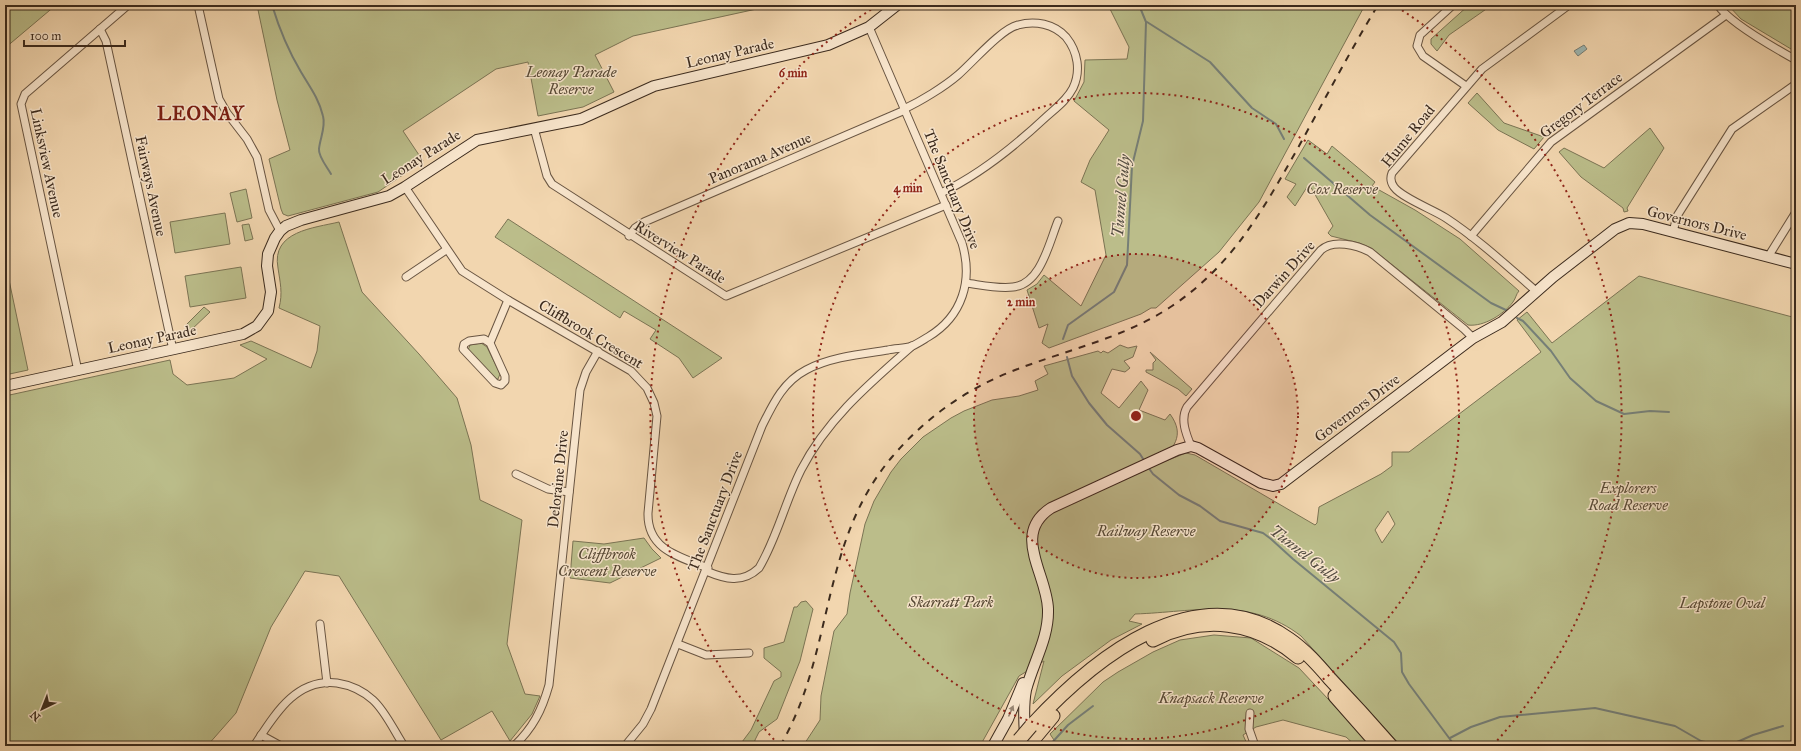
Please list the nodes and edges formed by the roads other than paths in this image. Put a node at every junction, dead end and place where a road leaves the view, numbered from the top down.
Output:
1 (128, 5) edge
2 (198, 5) edge
3 (897, 5) edge
4 (1453, 5) edge
5 (1570, 5) edge
6 (1718, 5) edge
7 (1726, 15) junction
8 (869, 27) junction
9 (100, 29) junction
10 (1796, 60) edge
11 (1796, 84) edge
12 (1466, 86) junction
13 (904, 110) junction
14 (534, 128) junction
15 (404, 187) junction
16 (941, 193) junction
17 (946, 205) junction
18 (1796, 212) edge
19 (1058, 221) dead end
20 (280, 230) junction
21 (1673, 232) junction
22 (629, 236) junction
23 (1471, 236) junction
24 (446, 250) junction
25 (1768, 257) junction
26 (1796, 264) edge
27 (406, 277) dead end
28 (966, 283) junction
29 (1536, 291) junction
30 (508, 300) junction
31 (1473, 338) junction
32 (490, 343) junction
33 (912, 346) junction
34 (173, 350) junction
35 (888, 350) junction
36 (598, 351) junction
37 (893, 363) junction
38 (78, 371) junction
39 (5, 386) edge
40 (1191, 446) junction
41 (516, 474) dead end
42 (570, 492) junction
43 (707, 570) junction
44 (320, 624) dead end
45 (1043, 639) junction
46 (678, 644) junction
47 (749, 654) dead end
48 (326, 683) junction
49 (1250, 714) dead end
50 (261, 735) junction
51 (1024, 744) edge
52 (254, 746) edge
53 (281, 746) edge
54 (404, 746) edge
55 (514, 746) edge
56 (625, 746) edge
57 (993, 746) edge
58 (1255, 746) edge
59 (1378, 746) edge
60 (1391, 746) edge

1 - 9 street, Linksview Avenue
2 - 20 street
3 - 8 main road, Leonay Parade
4 - 12 street
5 - 12 street, Hume Road
6 - 7 street
7 - 10 street
7 - 23 street, Gregory Terrace
8 - 13 street, The Sanctuary Drive
8 - 14 main road, Leonay Parade
9 - 34 street, Fairways Avenue
9 - 38 street, Linksview Avenue
11 - 21 street
12 - 23 street, Hume Road
13 - 16 street, The Sanctuary Drive
13 - 16 street, Panorama Avenue
13 - 22 street, Panorama Avenue
14 - 15 main road, Leonay Parade
14 - 22 street, Riverview Parade
15 - 20 main road, Leonay Parade
15 - 24 street, Cliffbrook Crescent
16 - 17 street, The Sanctuary Drive
17 - 22 street, Riverview Parade
17 - 28 street, The Sanctuary Drive
18 - 25 street
19 - 28 street
20 - 34 main road, Leonay Parade
21 - 25 main road, Governors Drive
21 - 29 main road, Governors Drive
23 - 29 street, Hume Road
24 - 27 street
24 - 30 street, Cliffbrook Crescent
25 - 26 main road, Governors Drive
28 - 33 street, The Sanctuary Drive
29 - 31 main road, Governors Drive
30 - 32 street
30 - 36 street, Cliffbrook Crescent
31 - 40 main road, Governors Drive
31 - 40 street, Darwin Drive
32 - 32 street
33 - 35 street, The Sanctuary Drive
33 - 37 street, Cliffbrook Crescent
34 - 38 main road, Leonay Parade
35 - 37 street
35 - 43 street, The Sanctuary Drive
36 - 42 street, Deloraine Drive
36 - 43 street, Cliffbrook Crescent
37 - 43 street, Cliffbrook Crescent
38 - 39 main road, Leonay Parade
40 - 45 main road
41 - 42 street
42 - 55 street, Deloraine Drive
43 - 46 street, The Sanctuary Drive
44 - 48 street
45 - 51 main road
57 -> 45 main road
46 - 47 street
46 - 56 street, The Sanctuary Drive
48 - 50 street
48 - 54 street
49 - 58 street
50 - 52 street
50 - 53 street
51 - 59 highway
51 - 60 highway, bridge

